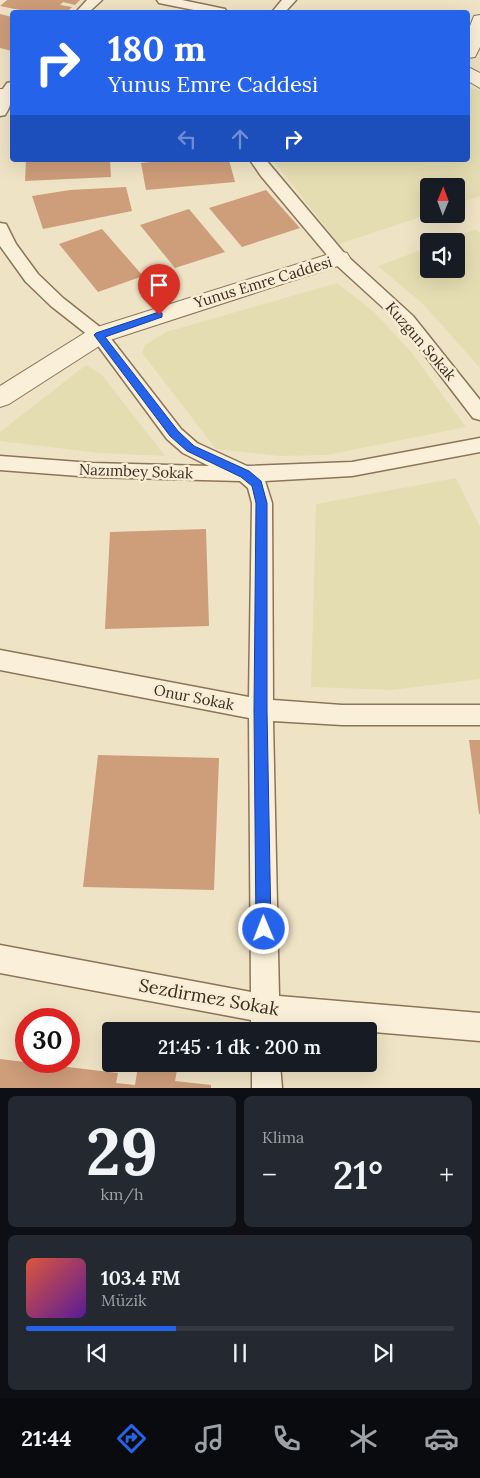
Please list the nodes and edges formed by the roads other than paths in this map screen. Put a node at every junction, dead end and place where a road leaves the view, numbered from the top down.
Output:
1 (95, 0) edge
2 (164, 0) edge
3 (288, 0) edge
4 (84, 10) edge
5 (211, 10) edge
6 (280, 10) edge
7 (480, 20) edge
8 (472, 52) edge
9 (259, 162) edge
10 (0, 228) edge
11 (339, 258) junction
12 (99, 335) junction
13 (0, 398) edge
14 (480, 413) edge
15 (480, 445) edge
16 (0, 463) edge
17 (245, 474) junction
18 (0, 660) edge
19 (260, 710) junction
20 (480, 715) edge
21 (0, 959) edge
22 (265, 1020) edge
23 (480, 1027) edge
24 (266, 1072) edge
25 (267, 1088) edge

1 - 4 street
2 - 5 street
3 - 6 street
7 - 8 street
9 - 11 street, Kuzgun Sokak
10 - 12 street
11 - 12 street, Yunus Emre Caddesi
11 - 14 street, Kuzgun Sokak
12 - 13 street, Yunus Emre Caddesi
12 - 17 street
15 - 17 street, Nazımbey Sokak
16 - 17 street, Nazımbey Sokak
17 - 19 street
18 - 19 street, Onur Sokak
19 - 20 street, Onur Sokak
19 - 22 street
21 - 22 street, Sezdirmez Sokak
22 - 23 street, Sezdirmez Sokak
24 - 25 street

